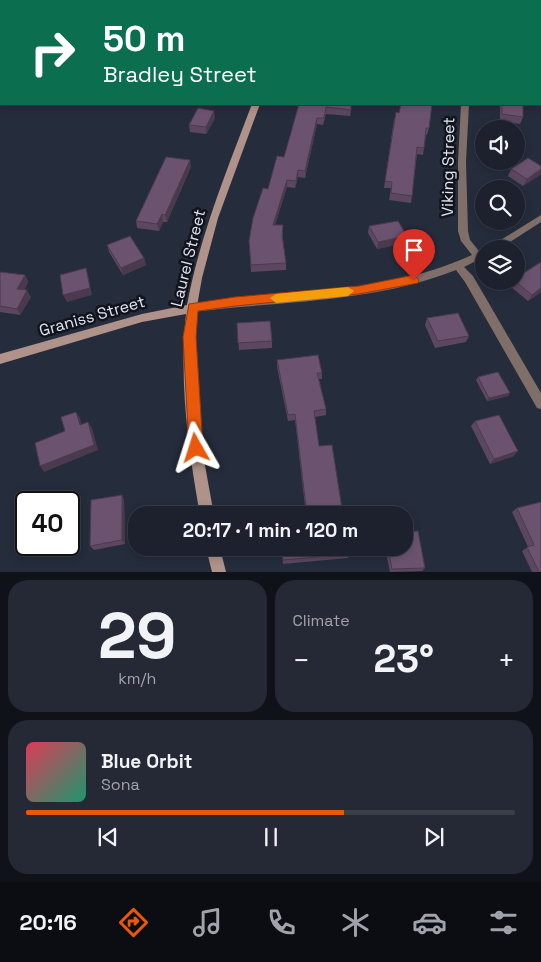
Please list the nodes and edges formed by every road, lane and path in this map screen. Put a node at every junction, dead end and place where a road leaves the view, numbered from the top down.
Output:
1 (256, 105) edge
2 (464, 105) edge
3 (541, 218) edge
4 (506, 240) edge
5 (475, 249) edge
6 (475, 257) edge
7 (458, 266) junction
8 (193, 308) junction
9 (0, 360) edge
10 (541, 404) edge
11 (206, 506) edge
12 (215, 556) edge
13 (219, 572) edge

1 - 8 street, Laurel Street
2 - 5 street, Viking Street
3 - 4 street
6 - 7 street
7 - 8 street
7 - 10 street
8 - 9 street, Graniss Street
8 - 11 street, Laurel Street
12 - 13 street

